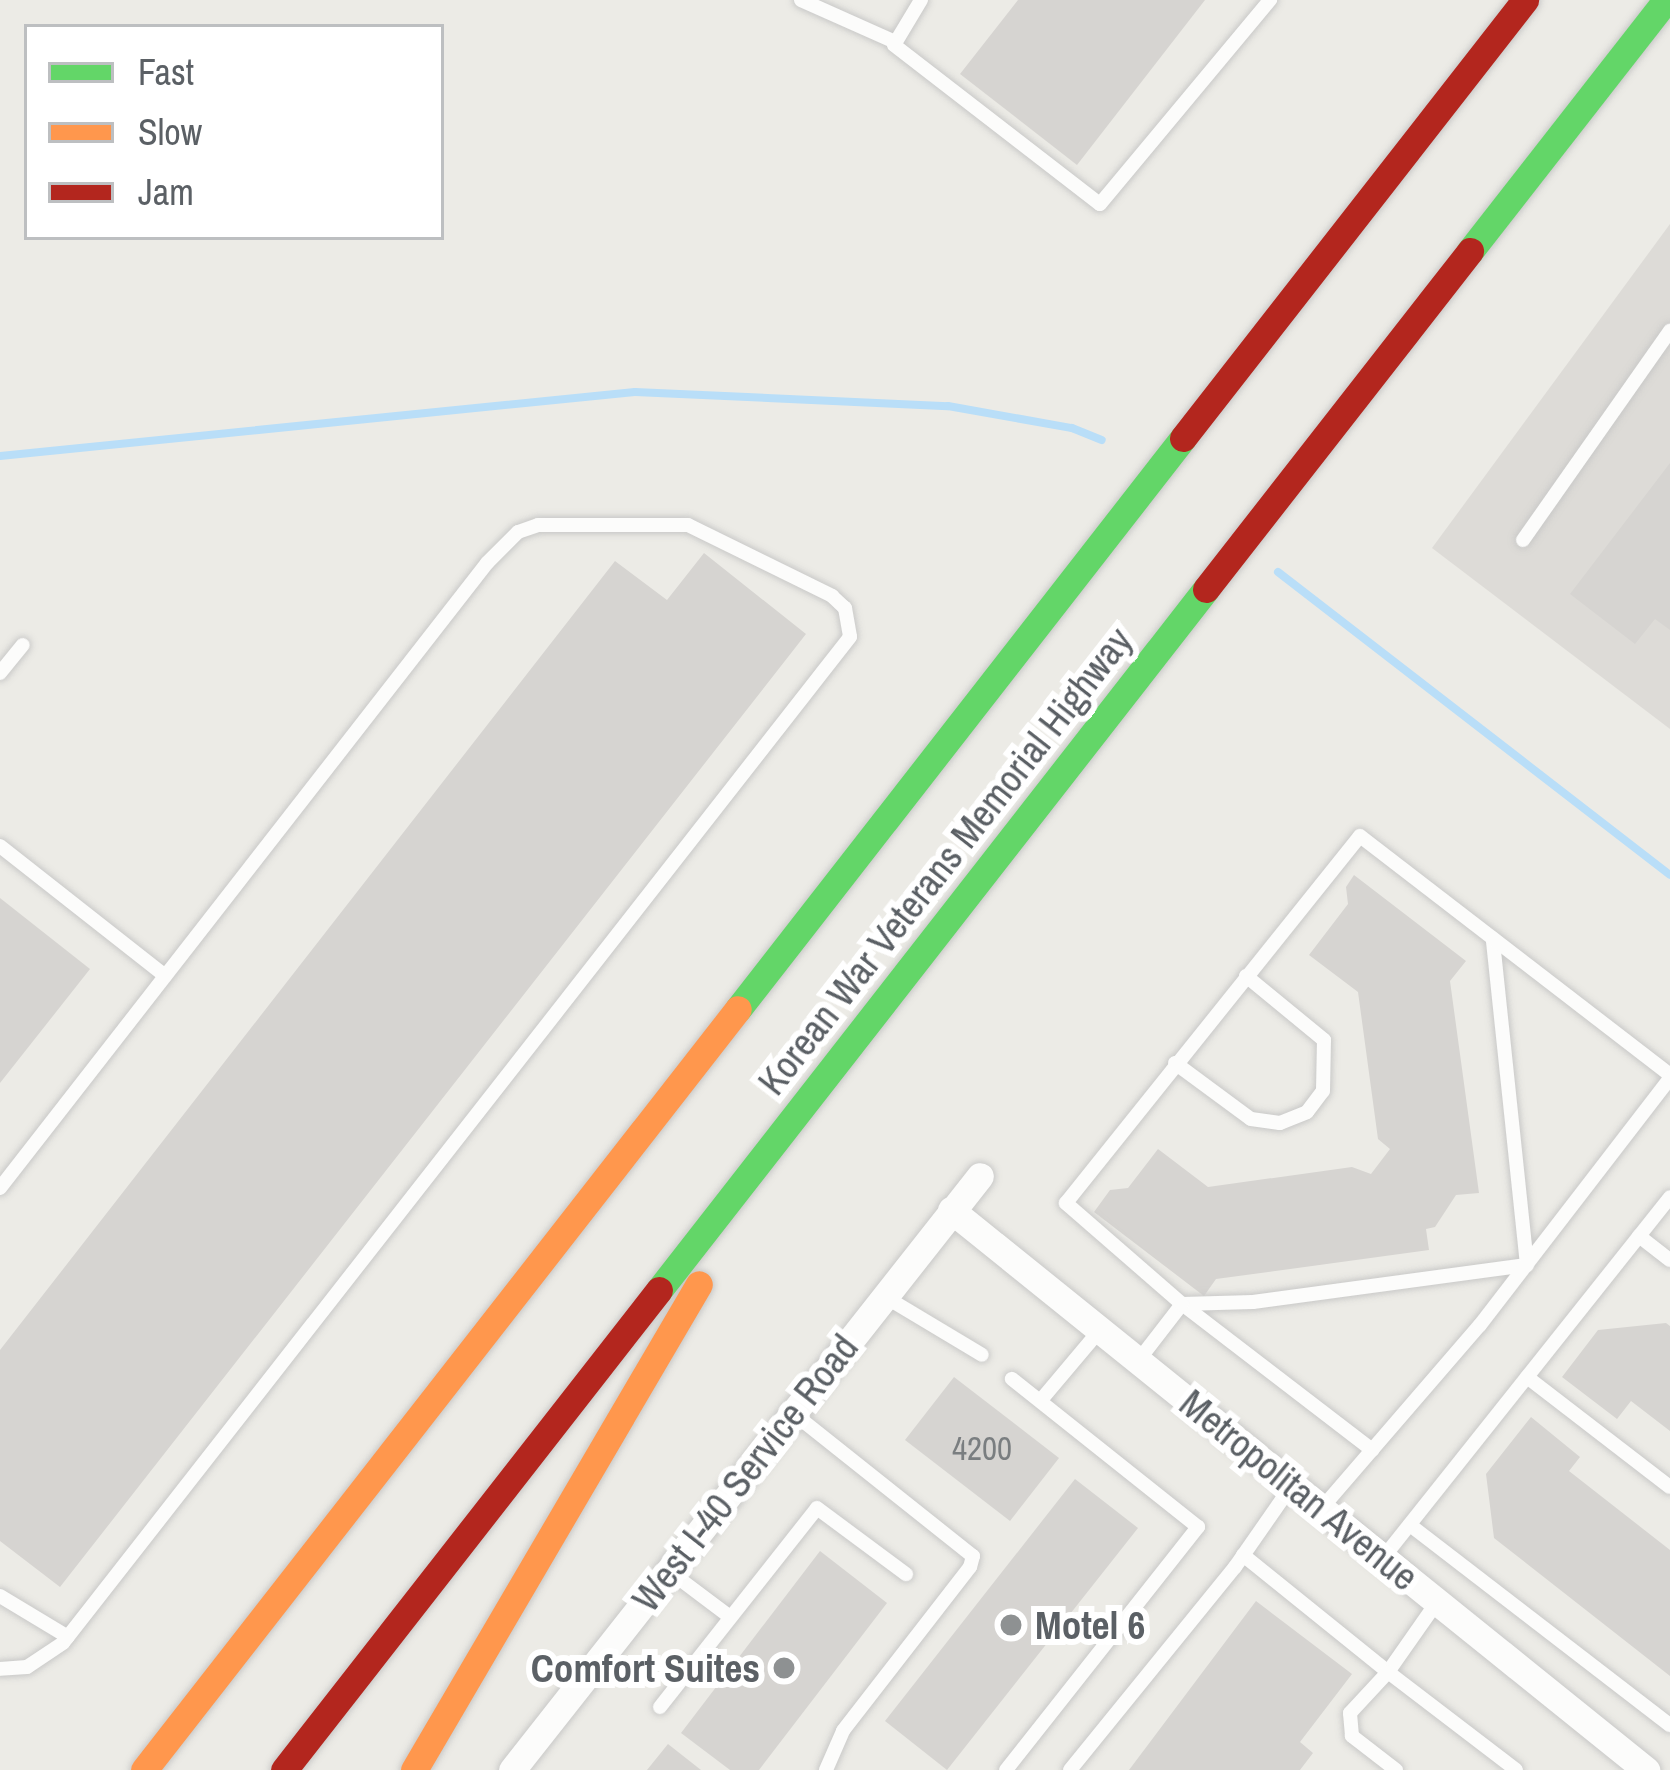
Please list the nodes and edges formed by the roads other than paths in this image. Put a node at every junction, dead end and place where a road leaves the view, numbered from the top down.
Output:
1 (801, 0) edge
2 (921, 0) edge
3 (1270, 0) edge
4 (1526, 0) edge
5 (1666, 0) edge
6 (893, 41) junction
7 (1670, 331) edge
8 (1523, 540) dead end
9 (22, 645) dead end
10 (0, 673) edge
11 (0, 846) edge
12 (1493, 939) junction
13 (165, 976) junction
14 (1246, 976) junction
15 (1175, 1063) junction
16 (1670, 1077) edge
17 (807, 1101) junction
18 (980, 1176) dead end
19 (0, 1188) edge
20 (1670, 1197) edge
21 (951, 1210) junction
22 (1639, 1236) junction
23 (1670, 1260) edge
24 (1527, 1265) junction
25 (884, 1296) junction
26 (1182, 1304) junction
27 (1100, 1330) junction
28 (982, 1355) dead end
29 (1138, 1360) junction
30 (1527, 1377) junction
31 (1012, 1379) dead end
32 (1041, 1400) junction
33 (793, 1413) junction
34 (1372, 1450) junction
35 (1292, 1485) junction
36 (1670, 1487) edge
37 (1321, 1508) junction
38 (1410, 1525) junction
39 (1243, 1555) junction
40 (1383, 1558) junction
41 (668, 1570) junction
42 (906, 1574) dead end
43 (0, 1596) edge
44 (1437, 1602) junction
45 (729, 1616) junction
46 (68, 1636) junction
47 (0, 1669) edge
48 (1388, 1672) junction
49 (660, 1707) dead end
50 (1670, 1725) edge
51 (1640, 1768) edge
52 (144, 1770) edge
53 (284, 1770) edge
54 (414, 1770) edge
55 (512, 1770) edge
56 (826, 1770) edge
57 (1006, 1770) edge
58 (1070, 1770) edge
59 (1396, 1770) edge
60 (1516, 1770) edge

1 - 6 lane
2 - 6 lane
3 - 6 lane
4 - 52 highway, Korean War Veterans Memorial Highway
5 - 17 highway, Korean War Veterans Memorial Highway
7 - 8 lane
9 - 10 lane
11 - 13 lane
12 - 14 lane
12 - 16 lane
12 - 24 lane
13 - 19 lane
13 - 46 lane
14 - 15 lane
14 - 15 lane
15 - 26 lane
16 - 24 lane
17 - 53 highway, Korean War Veterans Memorial Highway
17 - 54 highway
18 - 21 street, West I-40 Service Road
20 - 22 lane
21 - 25 street, West I-40 Service Road
21 - 27 street, Metropolitan Avenue
22 - 23 lane
22 - 30 lane
24 - 26 lane
24 - 34 lane
25 - 28 lane
25 - 33 street, West I-40 Service Road
26 - 29 lane
26 - 34 lane
27 - 29 street, Metropolitan Avenue
27 - 32 lane
29 - 35 street, Metropolitan Avenue
30 - 36 lane
30 - 38 lane
31 - 32 lane
32 - 57 lane
33 - 41 street, West I-40 Service Road
33 - 56 lane
34 - 37 lane
35 - 37 street, Metropolitan Avenue
35 - 39 lane
37 - 40 street, Metropolitan Avenue
38 - 40 lane
38 - 50 lane
39 - 48 lane
39 - 58 lane
40 - 44 street, Metropolitan Avenue
41 - 45 lane
41 - 55 street, West I-40 Service Road
42 - 45 lane
43 - 46 lane
44 - 48 lane
44 - 51 street, Metropolitan Avenue
45 - 49 lane
46 - 47 lane
48 - 59 lane
48 - 60 lane

